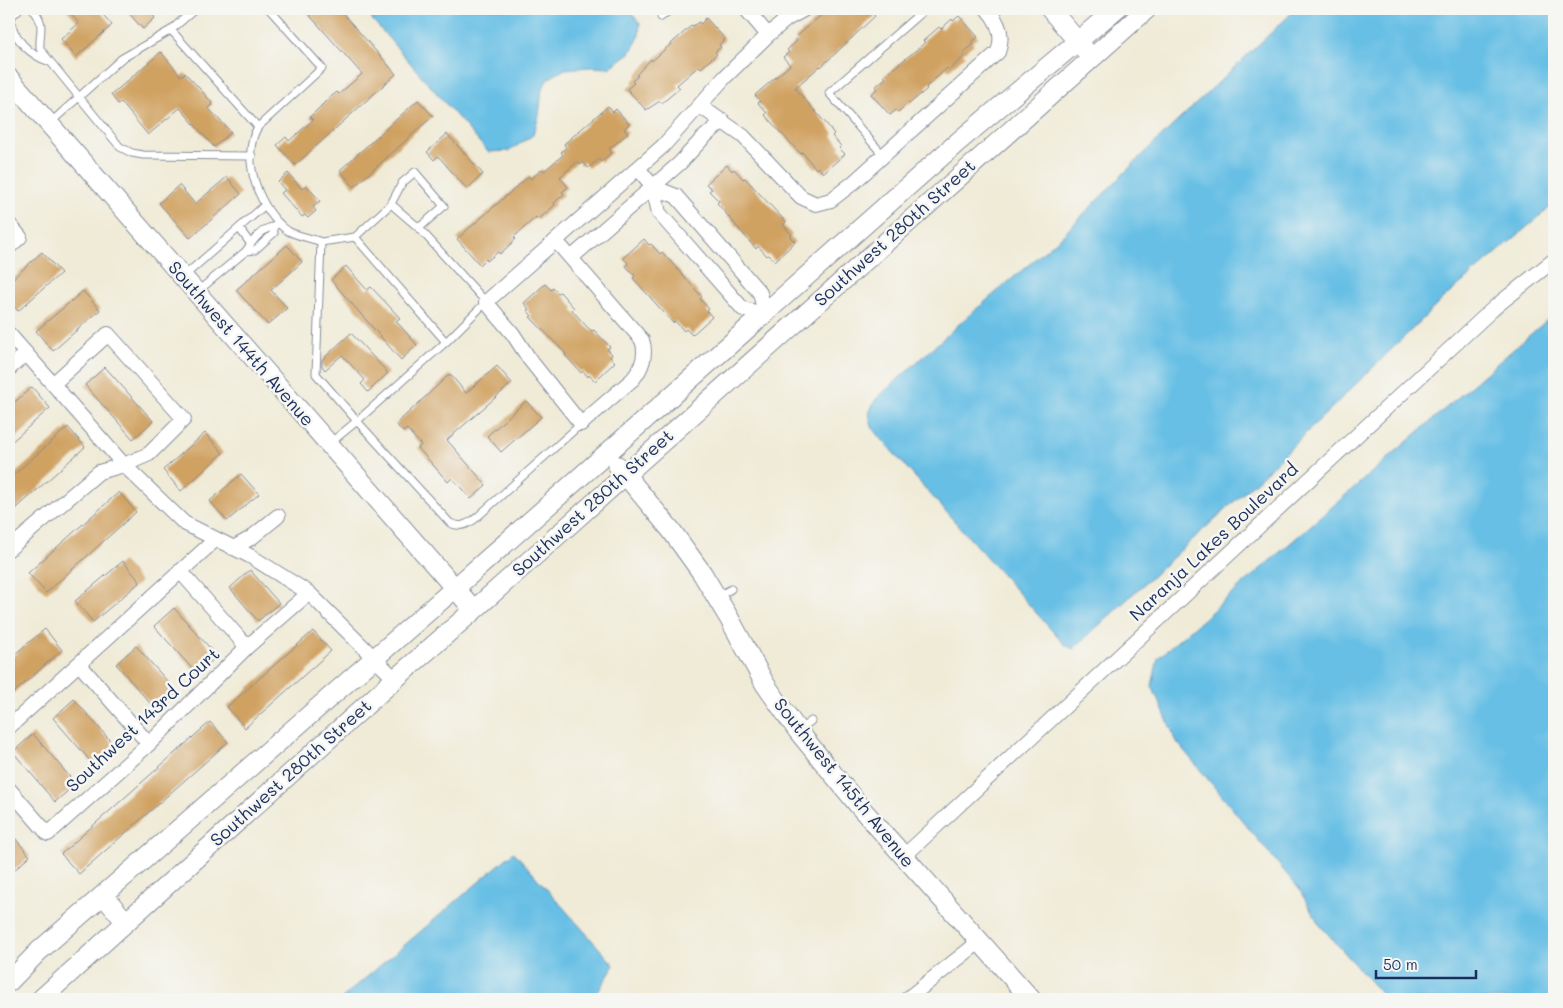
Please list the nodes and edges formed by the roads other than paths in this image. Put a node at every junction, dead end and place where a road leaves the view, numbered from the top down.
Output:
1 (18, 9) edge
2 (33, 9) edge
3 (196, 9) edge
4 (269, 9) edge
5 (671, 9) edge
6 (746, 9) edge
7 (805, 9) edge
8 (925, 9) edge
9 (987, 9) edge
10 (1050, 9) edge
11 (1116, 9) edge
12 (1147, 9) edge
13 (783, 14) edge
14 (661, 18) dead end
15 (171, 30) junction
16 (768, 35) junction
17 (1078, 41) junction
18 (1092, 57) junction
19 (50, 63) junction
20 (9, 78) edge
21 (79, 97) junction
22 (700, 106) junction
23 (723, 120) junction
24 (48, 124) junction
25 (979, 124) junction
26 (258, 127) junction
27 (998, 142) junction
28 (883, 155) junction
29 (252, 156) junction
30 (638, 168) junction
31 (653, 187) junction
32 (391, 204) junction
33 (265, 205) junction
34 (279, 223) junction
35 (9, 224) edge
36 (238, 228) junction
37 (273, 228) junction
38 (419, 228) junction
39 (355, 236) junction
40 (556, 241) junction
41 (321, 242) junction
42 (250, 243) junction
43 (9, 247) edge
44 (246, 251) junction
45 (571, 258) junction
46 (1554, 260) edge
47 (182, 278) junction
48 (196, 293) junction
49 (486, 302) junction
50 (765, 314) junction
51 (9, 334) edge
52 (780, 335) junction
53 (446, 342) junction
54 (26, 353) junction
55 (9, 369) edge
56 (53, 384) junction
57 (357, 421) junction
58 (581, 424) junction
59 (329, 445) junction
60 (608, 453) junction
61 (124, 465) junction
62 (625, 475) junction
63 (278, 516) dead end
64 (215, 540) junction
65 (233, 548) junction
66 (9, 549) edge
67 (180, 571) junction
68 (455, 588) junction
69 (309, 593) junction
70 (474, 610) junction
71 (247, 647) junction
72 (374, 658) junction
73 (79, 664) junction
74 (394, 679) junction
75 (9, 727) edge
76 (149, 744) junction
77 (9, 789) edge
78 (213, 799) junction
79 (234, 825) junction
80 (903, 856) junction
81 (103, 895) junction
82 (126, 922) junction
83 (979, 942) junction
84 (9, 982) edge
85 (41, 999) edge
86 (907, 999) edge
87 (1031, 999) edge

1 - 19 lane
2 - 19 lane
3 - 15 lane
4 - 26 lane
5 - 14 lane
6 - 16 street
7 - 13 street
8 - 28 lane
9 - 28 street
10 - 17 street
11 - 17 street, Southwest 280th Street
12 - 18 street, Southwest 280th Street
13 - 16 street
15 - 21 lane
15 - 26 lane
16 - 22 street
17 - 18 street
17 - 25 street, Southwest 280th Street
18 - 27 street, Southwest 280th Street
19 - 21 lane
20 - 24 street, Southwest 144th Avenue
21 - 24 lane
21 - 29 lane
22 - 23 street
22 - 30 street
23 - 28 street
23 - 31 street
24 - 47 street, Southwest 144th Avenue
25 - 27 street
25 - 50 street, Southwest 280th Street
26 - 29 lane
27 - 52 street, Southwest 280th Street
29 - 33 lane
30 - 31 street
30 - 40 street
31 - 45 street
31 - 50 street
31 - 50 street
32 - 38 lane
32 - 38 lane
32 - 39 lane
33 - 34 lane
33 - 36 lane
34 - 37 lane
34 - 41 lane
35 - 43 street
36 - 42 lane
36 - 47 lane
37 - 42 lane
37 - 44 lane
38 - 49 lane
39 - 41 lane
39 - 53 lane
40 - 45 street
40 - 49 street
41 - 57 lane
42 - 44 lane
44 - 48 lane
45 - 58 street
46 - 80 street, Naranja Lakes Boulevard
47 - 48 street, Southwest 144th Avenue
48 - 59 street, Southwest 144th Avenue
49 - 53 lane
49 - 58 street
50 - 52 street
50 - 60 street, Southwest 280th Street
51 - 54 street
52 - 62 street, Southwest 280th Street
53 - 57 lane
54 - 55 street
54 - 56 street
56 - 61 street
56 - 61 street
57 - 58 lane
57 - 59 lane
59 - 68 street, Southwest 144th Avenue
60 - 62 street, Southwest 145th Avenue
60 - 68 street, Southwest 280th Street
61 - 64 street
61 - 66 street
62 - 70 street, Southwest 280th Street
62 - 80 street, Southwest 145th Avenue
63 - 65 street
64 - 65 street
64 - 67 street
65 - 69 street
67 - 71 street
67 - 73 street
68 - 70 street, Southwest 144th Avenue
68 - 72 street, Southwest 280th Street
69 - 71 street, Southwest 143rd Court
69 - 72 street
70 - 74 street, Southwest 280th Street
71 - 76 street, Southwest 143rd Court
72 - 74 street
72 - 78 street, Southwest 280th Street
73 - 75 street
73 - 76 street
74 - 79 street, Southwest 280th Street
76 - 77 street, Southwest 143rd Court
78 - 79 street
78 - 81 street, Southwest 280th Street
79 - 82 street, Southwest 280th Street
80 - 83 street, Southwest 145th Avenue
81 - 82 street
81 - 84 street, Southwest 280th Street
82 - 85 street, Southwest 280th Street
83 - 86 street
83 - 87 street, Southwest 145th Avenue

